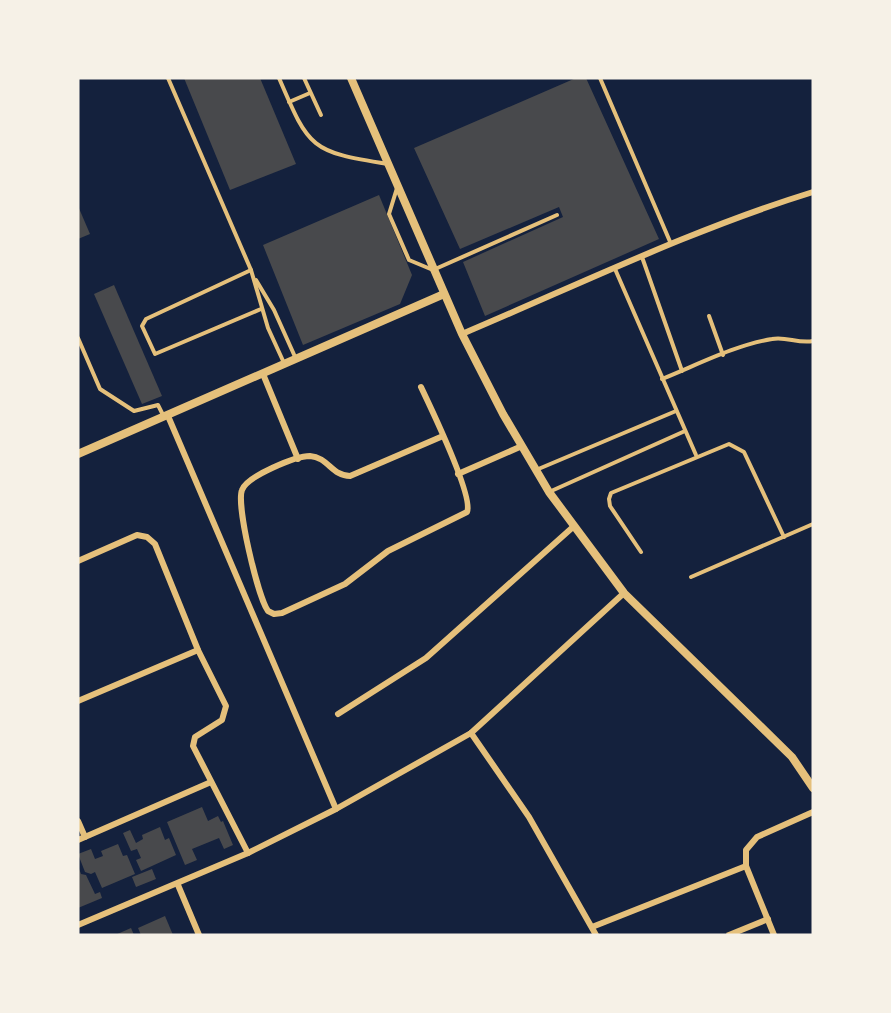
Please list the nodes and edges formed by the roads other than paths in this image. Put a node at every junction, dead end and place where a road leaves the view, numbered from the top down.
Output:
1 (168, 78) edge
2 (279, 78) edge
3 (304, 78) edge
4 (351, 78) edge
5 (600, 78) edge
6 (310, 93) junction
7 (289, 102) junction
8 (321, 115) dead end
9 (388, 164) junction
10 (398, 187) junction
11 (813, 192) edge
12 (557, 215) dead end
13 (671, 245) junction
14 (642, 257) junction
15 (615, 269) junction
16 (251, 270) junction
17 (433, 270) junction
18 (254, 277) junction
19 (444, 294) junction
20 (261, 309) junction
21 (709, 316) dead end
22 (462, 334) junction
23 (78, 338) edge
24 (813, 341) edge
25 (723, 355) junction
26 (297, 359) junction
27 (285, 364) junction
28 (682, 371) junction
29 (263, 374) junction
30 (662, 379) junction
31 (421, 387) dead end
32 (676, 411) junction
33 (166, 417) junction
34 (685, 431) junction
35 (443, 436) junction
36 (522, 446) junction
37 (78, 454) edge
38 (696, 455) junction
39 (298, 459) junction
40 (536, 470) junction
41 (458, 474) junction
42 (549, 492) junction
43 (813, 524) edge
44 (573, 527) junction
45 (784, 537) junction
46 (641, 552) dead end
47 (78, 561) edge
48 (691, 576) dead end
49 (624, 593) junction
50 (198, 650) junction
51 (78, 702) edge
52 (338, 714) dead end
53 (471, 733) junction
54 (211, 782) junction
55 (813, 788) edge
56 (336, 809) junction
57 (813, 812) edge
58 (78, 821) edge
59 (85, 837) junction
60 (78, 840) edge
61 (248, 853) junction
62 (746, 867) junction
63 (178, 885) junction
64 (768, 919) junction
65 (78, 925) edge
66 (592, 927) junction
67 (199, 935) edge
68 (596, 935) edge
69 (729, 935) edge
70 (774, 935) edge

1 - 16 lane
2 - 7 lane
3 - 6 lane
4 - 9 street
5 - 13 lane
6 - 7 lane
6 - 8 lane
7 - 9 lane
9 - 10 street
10 - 17 street
10 - 17 lane
11 - 13 street
12 - 17 lane
13 - 14 street
14 - 15 street
14 - 28 lane
15 - 22 street
15 - 30 lane
16 - 18 lane
16 - 20 lane
17 - 19 street
18 - 20 lane
18 - 26 lane
19 - 22 street
19 - 26 street
20 - 27 lane
21 - 25 lane
22 - 36 street
23 - 33 lane
24 - 25 lane
25 - 28 lane
26 - 27 street
27 - 29 street
28 - 30 lane
29 - 33 street
29 - 39 street
30 - 32 lane
31 - 35 street
32 - 34 lane
32 - 40 lane
33 - 37 street
33 - 56 street
34 - 38 lane
34 - 42 lane
35 - 39 street
35 - 41 street
36 - 40 street
36 - 41 street
38 - 45 lane
38 - 46 lane
39 - 41 street
40 - 42 street
42 - 44 street
43 - 45 lane
44 - 49 street
44 - 52 street
45 - 48 lane
47 - 50 street
49 - 53 street
49 - 55 street
50 - 51 street
50 - 54 street
53 - 56 street
53 - 66 street
54 - 59 street
54 - 61 street
56 - 61 street
57 - 62 street
58 - 59 street
59 - 60 street
61 - 63 street
62 - 64 street
62 - 66 street
63 - 65 street
63 - 67 street
64 - 69 street
64 - 70 street
66 - 68 street

